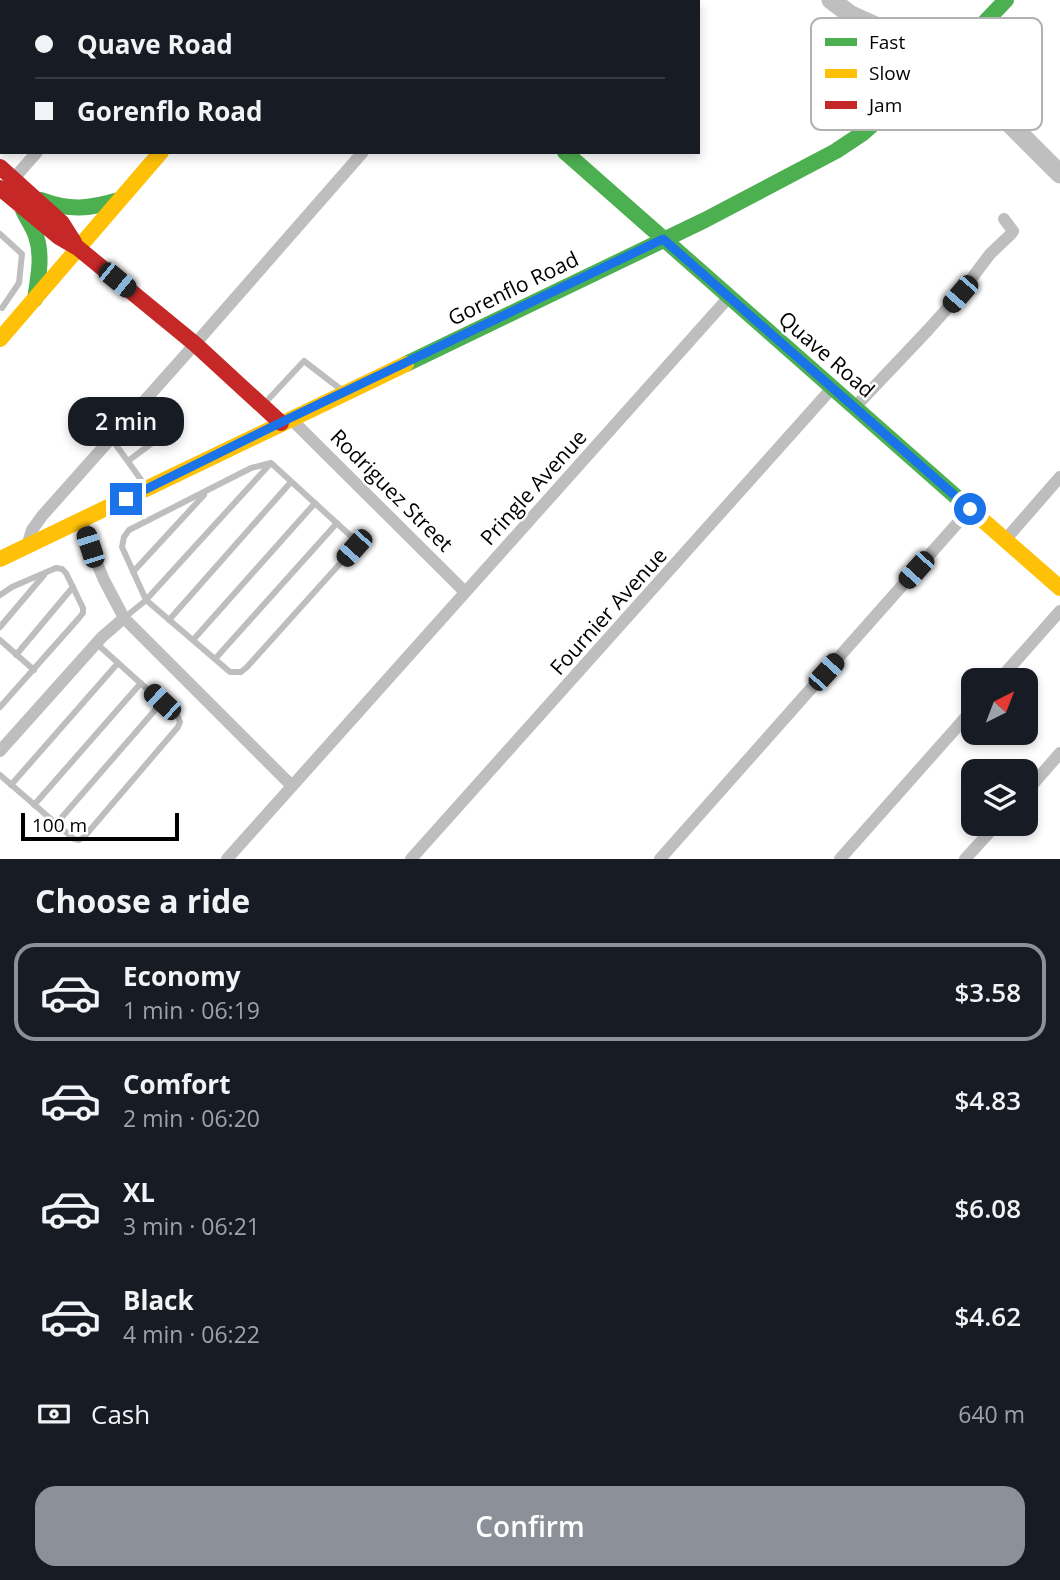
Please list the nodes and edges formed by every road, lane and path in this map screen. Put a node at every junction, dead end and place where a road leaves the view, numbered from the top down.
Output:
1 (1006, 0) edge
2 (989, 18) edge
3 (866, 130) edge
4 (36, 154) edge
5 (159, 154) edge
6 (361, 154) edge
7 (567, 154) edge
8 (0, 167) edge
9 (10, 191) edge
10 (119, 200) junction
11 (1004, 219) dead end
12 (0, 234) edge
13 (663, 239) junction
14 (78, 248) junction
15 (729, 297) junction
16 (35, 299) junction
17 (1, 307) edge
18 (16, 321) junction
19 (0, 339) edge
20 (195, 344) junction
21 (833, 387) junction
22 (345, 392) junction
23 (262, 406) junction
24 (855, 407) junction
25 (285, 421) junction
26 (171, 429) dead end
27 (111, 438) junction
28 (128, 461) junction
29 (271, 464) junction
30 (1060, 477) edge
31 (291, 482) junction
32 (148, 488) junction
33 (208, 491) junction
34 (315, 503) junction
35 (970, 509) junction
36 (82, 520) junction
37 (337, 523) junction
38 (1005, 540) junction
39 (27, 546) junction
40 (0, 559) edge
41 (46, 572) junction
42 (133, 572) junction
43 (73, 587) junction
44 (1060, 589) edge
45 (465, 592) junction
46 (0, 595) edge
47 (146, 600) junction
48 (1060, 611) edge
49 (124, 618) junction
50 (169, 620) junction
51 (0, 627) edge
52 (0, 640) edge
53 (193, 640) junction
54 (96, 643) junction
55 (16, 654) junction
56 (215, 659) junction
57 (118, 663) junction
58 (1010, 668) edge
59 (34, 670) junction
60 (141, 683) junction
61 (162, 702) junction
62 (0, 707) edge
63 (961, 723) edge
64 (0, 751) edge
65 (1060, 753) edge
66 (0, 775) edge
67 (1038, 778) edge
68 (11, 785) junction
69 (292, 786) junction
70 (34, 805) junction
71 (56, 824) junction
72 (985, 836) edge
73 (664, 858) edge
74 (227, 859) edge
75 (411, 859) edge
76 (840, 859) edge
77 (965, 859) edge

1 - 2 main road, Gorenflo Road
3 - 13 main road, Gorenflo Road
4 - 9 street
5 - 10 main road
6 - 20 street
7 - 13 main road, Quave Road
8 - 9 main road, Rodriguez Street
9 - 10 main road
9 - 14 main road, Rodriguez Street
9 - 16 main road
10 - 14 main road
11 - 24 street
12 - 17 lane
13 - 15 main road, Quave Road
13 - 22 main road, Gorenflo Road
14 - 16 main road
14 - 20 main road, Rodriguez Street
15 - 21 main road, Quave Road
15 - 45 street, Pringle Avenue
16 - 18 main road
17 - 18 lane
18 - 19 main road
20 - 23 main road, Rodriguez Street
20 - 27 street
21 - 24 main road, Quave Road
21 - 75 street, Fournier Avenue
22 - 23 lane
22 - 25 main road, Gorenflo Road
23 - 25 main road, Rodriguez Street
24 - 35 main road, Quave Road
25 - 32 main road, Gorenflo Road
25 - 45 street, Rodriguez Street
26 - 28 lane
27 - 28 lane
27 - 39 street
28 - 32 lane
29 - 31 lane
29 - 33 lane
29 - 47 lane
30 - 38 street
31 - 34 lane
31 - 50 lane
32 - 36 main road, Gorenflo Road
33 - 42 lane
33 - 42 lane
34 - 37 lane
34 - 53 lane
35 - 38 main road, Quave Road
35 - 73 street
36 - 39 main road, Gorenflo Road
36 - 49 street
37 - 56 lane
37 - 56 lane
38 - 44 main road, Quave Road
39 - 40 main road, Gorenflo Road
41 - 43 lane
41 - 46 lane
41 - 51 lane
42 - 47 lane
43 - 55 lane
43 - 59 lane
45 - 69 street, Pringle Avenue
47 - 49 lane
47 - 50 lane
48 - 58 street
49 - 54 street
49 - 69 street
50 - 53 lane
52 - 55 lane
53 - 56 lane
54 - 57 lane
54 - 64 street
55 - 59 lane
57 - 60 lane
57 - 68 lane
59 - 62 lane
60 - 61 lane
60 - 70 lane
61 - 71 lane
61 - 71 lane
63 - 76 street
65 - 67 street
66 - 68 lane
68 - 70 lane
69 - 74 street, Pringle Avenue
70 - 71 lane
72 - 77 street

